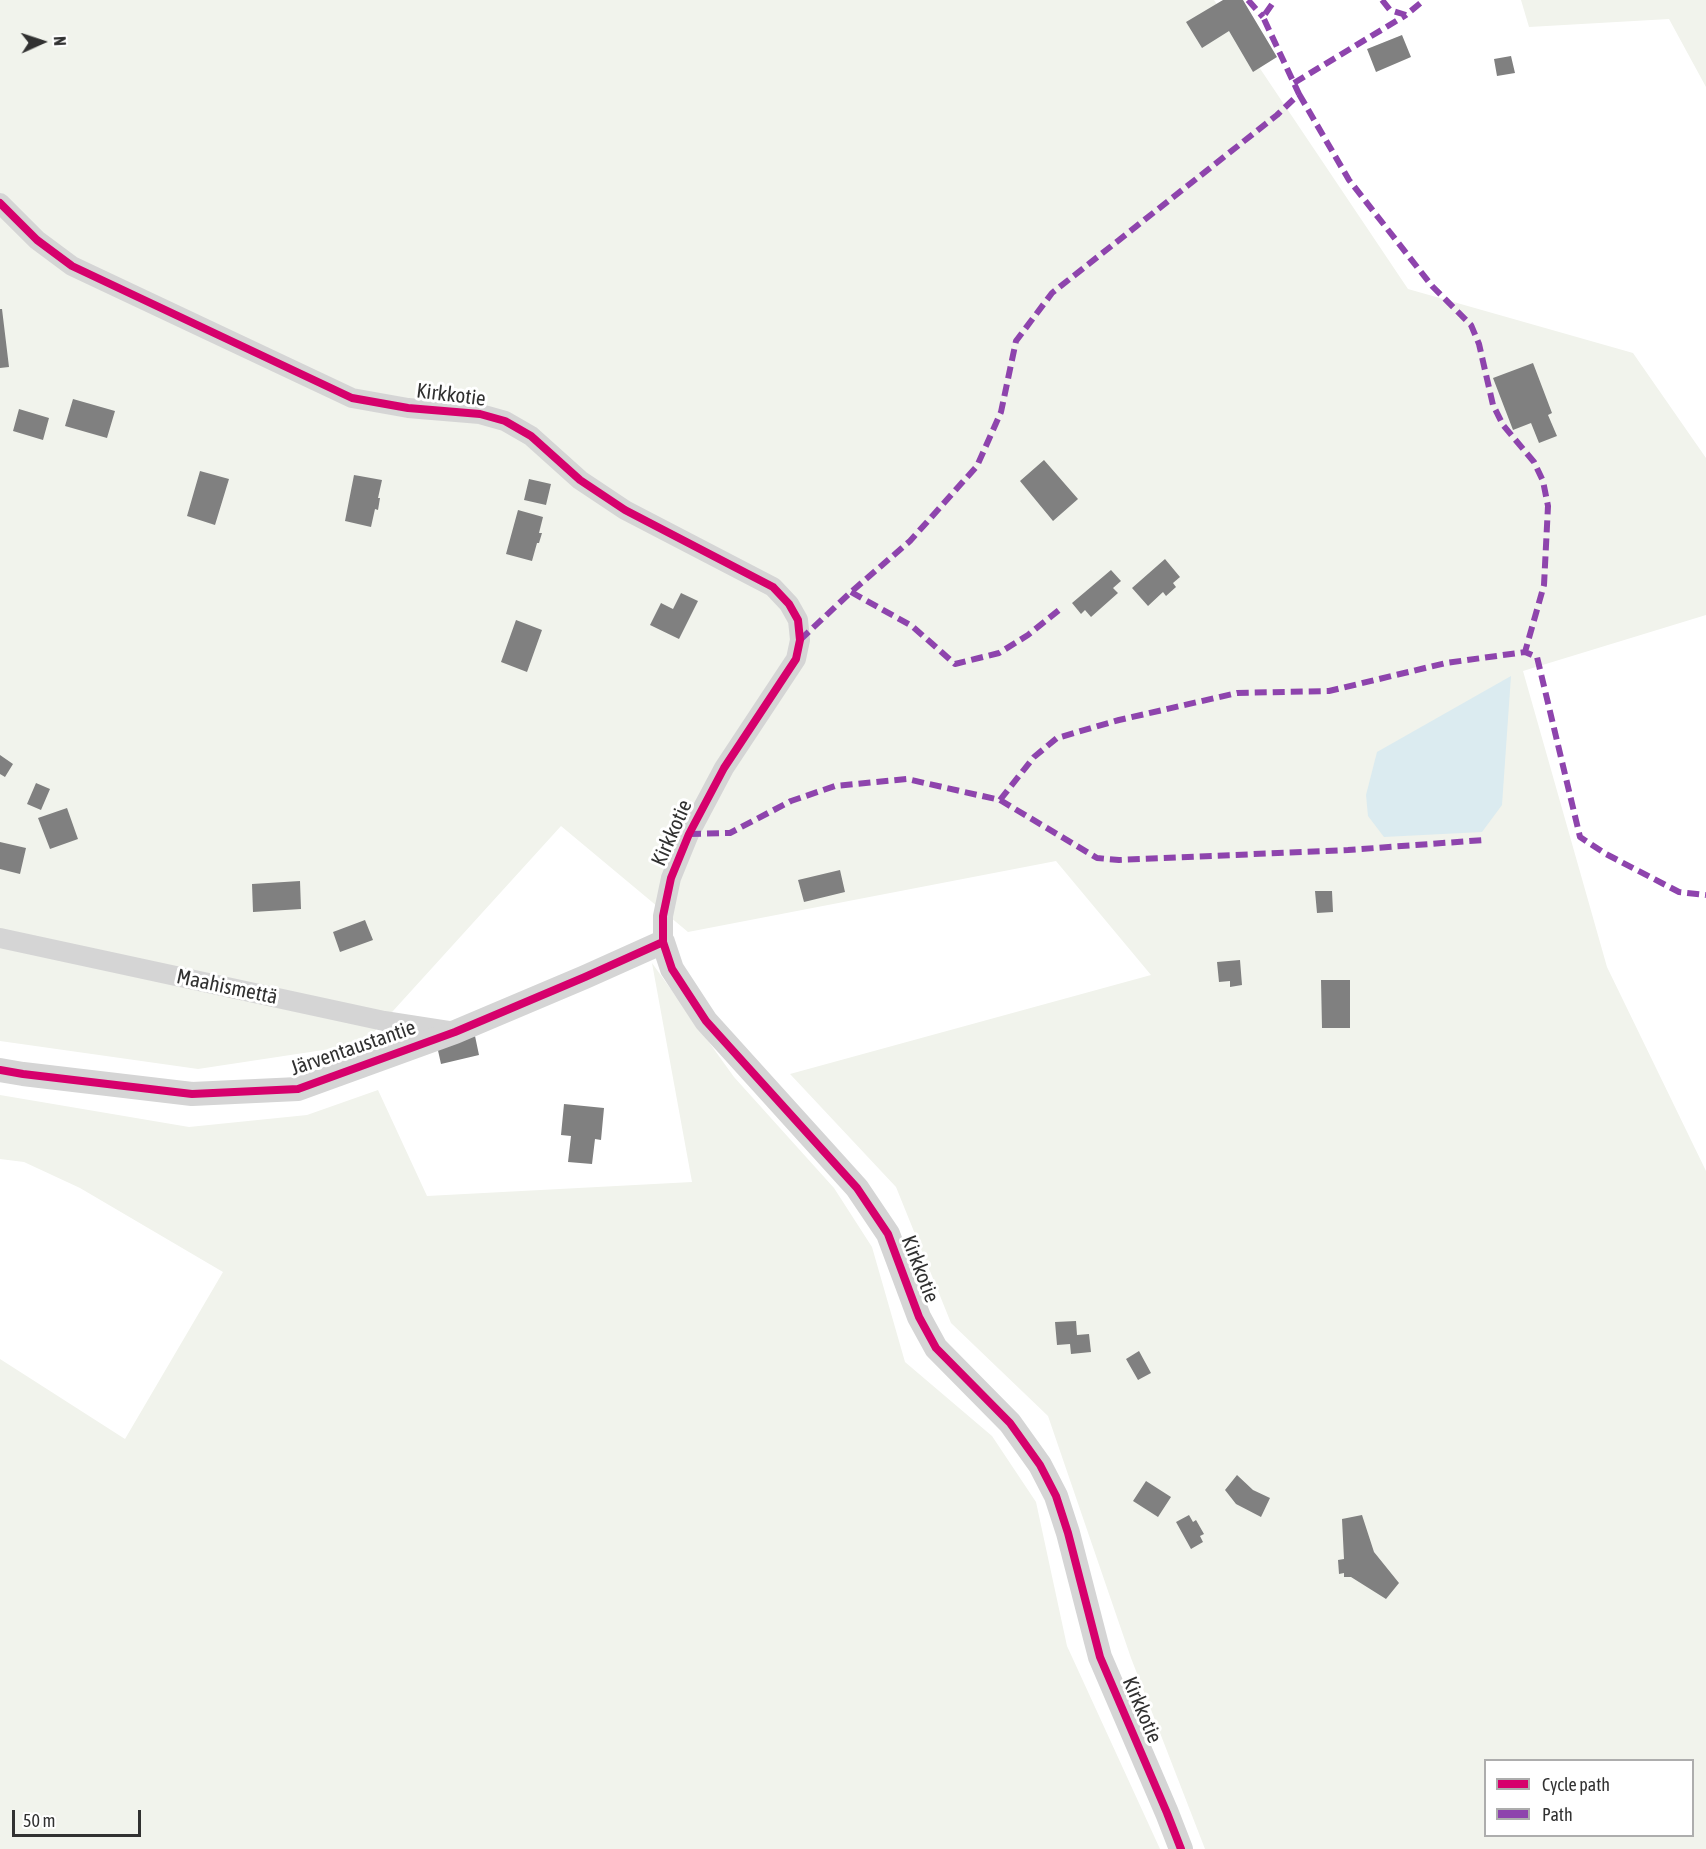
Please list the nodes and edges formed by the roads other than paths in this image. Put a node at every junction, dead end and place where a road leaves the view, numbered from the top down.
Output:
1 (0, 203) edge
2 (0, 938) edge
3 (663, 942) junction
4 (455, 1032) junction
5 (0, 1070) edge
6 (1180, 1849) edge

1 - 3 street, Kirkkotie
2 - 4 street, Maahismettä
3 - 4 street, Järventaustantie
3 - 6 street, Kirkkotie
4 - 5 street, Järventaustantie

